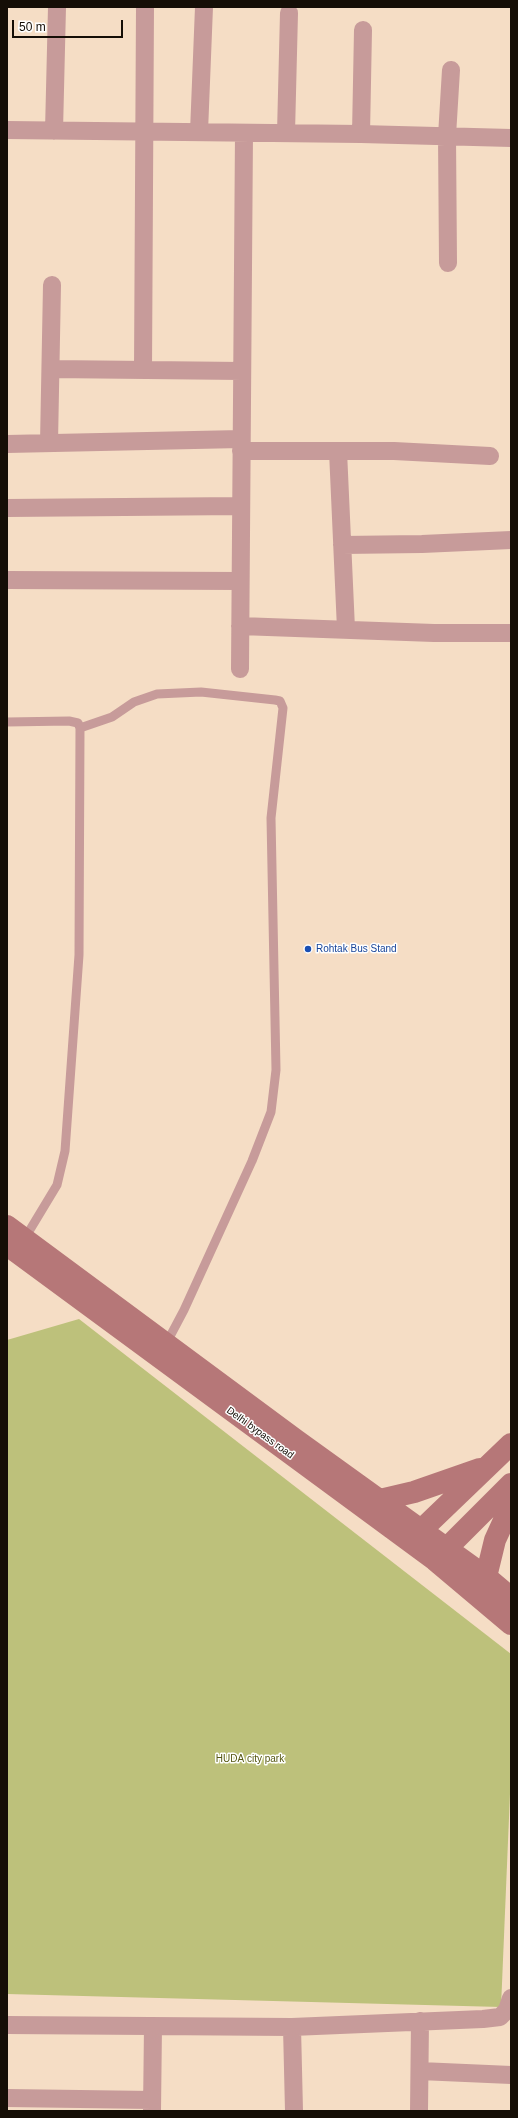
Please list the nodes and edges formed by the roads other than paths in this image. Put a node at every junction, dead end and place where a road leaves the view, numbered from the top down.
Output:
1 (57, 7) edge
2 (145, 7) edge
3 (204, 7) edge
4 (289, 13) dead end
5 (363, 30) dead end
6 (451, 70) dead end
7 (7, 130) edge
8 (54, 131) junction
9 (144, 132) junction
10 (199, 132) junction
11 (244, 133) junction
12 (286, 133) junction
13 (361, 134) junction
14 (447, 136) junction
15 (511, 138) edge
16 (448, 263) dead end
17 (52, 285) dead end
18 (51, 369) junction
19 (143, 370) junction
20 (242, 371) junction
21 (49, 442) junction
22 (7, 444) edge
23 (241, 445) junction
24 (338, 451) junction
25 (490, 456) dead end
26 (241, 506) junction
27 (7, 508) edge
28 (511, 540) edge
29 (342, 545) junction
30 (7, 580) edge
31 (240, 581) junction
32 (240, 626) junction
33 (346, 629) junction
34 (511, 633) edge
35 (240, 669) dead end
36 (7, 722) edge
37 (80, 728) junction
38 (7, 1226) edge
39 (15, 1245) edge
40 (163, 1351) junction
41 (511, 1444) edge
42 (487, 1467) junction
43 (511, 1484) edge
44 (380, 1500) junction
45 (511, 1505) edge
46 (415, 1536) junction
47 (441, 1554) junction
48 (486, 1577) junction
49 (511, 1598) edge
50 (511, 1624) edge
51 (511, 1998) edge
52 (420, 2021) junction
53 (7, 2025) edge
54 (153, 2026) junction
55 (292, 2027) junction
56 (420, 2071) junction
57 (511, 2075) edge
58 (7, 2098) edge
59 (152, 2105) edge
60 (294, 2111) edge
61 (419, 2111) edge

1 - 8 street
2 - 9 street
3 - 10 street
4 - 12 street
5 - 13 street
6 - 14 street
7 - 8 street
8 - 9 street
9 - 10 street
9 - 19 street
10 - 11 street
11 - 12 street
11 - 20 street
12 - 13 street
13 - 14 street
14 - 15 street
14 - 16 street
17 - 18 street
18 - 19 street
18 - 21 street
19 - 20 street
20 - 23 street
21 - 22 street
21 - 23 street
23 - 24 street
23 - 26 street
24 - 25 street
24 - 29 street
26 - 27 street
26 - 31 street
28 - 29 street
29 - 33 street
30 - 31 street
31 - 32 street
32 - 33 street
32 - 35 street
33 - 34 street
36 - 37 lane
37 - 39 lane
37 - 40 lane
38 - 39 main road, Delhi bypass road
39 - 40 main road, Delhi bypass road
40 - 44 main road, Delhi bypass road
40 - 46 main road, Delhi bypass road
41 - 42 main road
42 - 44 main road
42 - 46 main road
43 - 47 main road
44 - 46 main road, Delhi bypass road
45 - 48 main road
46 - 47 main road, Delhi bypass road
47 - 48 main road, Delhi bypass road
47 - 50 main road, Delhi bypass road
48 - 49 main road, Delhi bypass road
51 - 52 street
52 - 55 street
52 - 56 street
53 - 54 street
54 - 55 street
54 - 59 street
55 - 60 street
56 - 57 street
56 - 61 street
58 - 59 street

